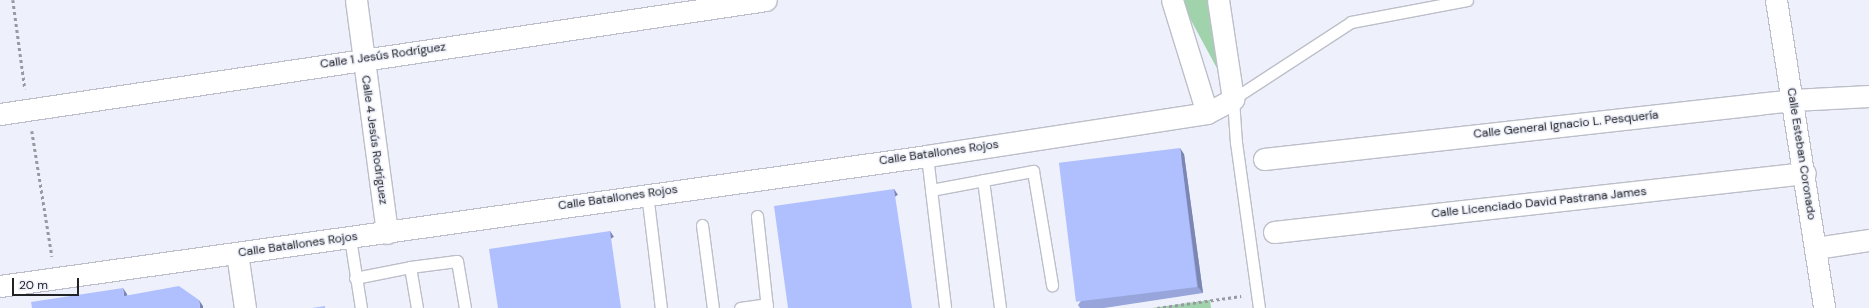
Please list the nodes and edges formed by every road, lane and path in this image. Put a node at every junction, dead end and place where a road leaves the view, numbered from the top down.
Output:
1 (13, 0) edge
2 (356, 0) edge
3 (766, 0) edge
4 (1172, 0) edge
5 (1218, 0) edge
6 (1468, 0) edge
7 (1776, 0) edge
8 (363, 59) junction
9 (1869, 96) edge
10 (1233, 99) junction
11 (1793, 100) junction
12 (29, 110) junction
13 (1207, 113) junction
14 (0, 114) edge
15 (926, 156) junction
16 (1264, 160) dead end
17 (1805, 173) junction
18 (983, 180) junction
19 (931, 190) junction
20 (647, 193) junction
21 (757, 216) dead end
22 (702, 225) dead end
23 (1274, 232) dead end
24 (387, 233) junction
25 (350, 238) junction
26 (1869, 240) edge
27 (1816, 248) junction
28 (237, 253) junction
29 (410, 267) junction
30 (356, 278) junction
31 (56, 279) junction
32 (1052, 285) dead end
33 (0, 286) edge
34 (1257, 294) junction
35 (767, 306) edge
36 (244, 308) edge
37 (360, 308) edge
38 (417, 308) edge
39 (465, 308) edge
40 (661, 308) edge
41 (713, 308) edge
42 (740, 308) edge
43 (945, 308) edge
44 (1000, 308) edge
45 (1157, 308) edge
46 (1259, 308) edge
47 (1824, 308) edge

1 - 12 path
2 - 8 street, Calle 4 Jesús Rodríguez
3 - 8 street, Calle 1 Jesús Rodríguez
4 - 13 street
5 - 10 street
6 - 10 lane
7 - 11 street, Calle Esteban Coronado
8 - 12 street, Calle 1 Jesús Rodríguez
8 - 24 street, Calle 4 Jesús Rodríguez
9 - 11 street, Calle General Ignacio L. Pesquería
10 - 13 street, Calle Batallones Rojos
10 - 34 lane
11 - 16 street, Calle General Ignacio L. Pesquería
11 - 17 street, Calle Esteban Coronado
12 - 14 street, Calle 1 Jesús Rodríguez
12 - 31 path
13 - 15 street, Calle Batallones Rojos
15 - 19 lane
15 - 20 street, Calle Batallones Rojos
17 - 23 street, Calle Licenciado David Pastrana James
17 - 27 street, Calle Esteban Coronado
18 - 19 lane
18 - 32 lane
18 - 44 lane
19 - 43 lane
20 - 24 street, Calle Batallones Rojos
20 - 40 lane
21 - 35 lane
22 - 41 lane
24 - 25 street, Calle Batallones Rojos
25 - 28 street, Calle Batallones Rojos
25 - 30 lane
26 - 27 street
27 - 47 street, Calle Esteban Coronado
28 - 31 street, Calle Batallones Rojos
28 - 36 street
29 - 30 lane
29 - 38 lane
29 - 39 lane
30 - 37 lane
31 - 33 street, Calle Batallones Rojos
34 - 45 path
34 - 46 lane
35 - 42 lane

